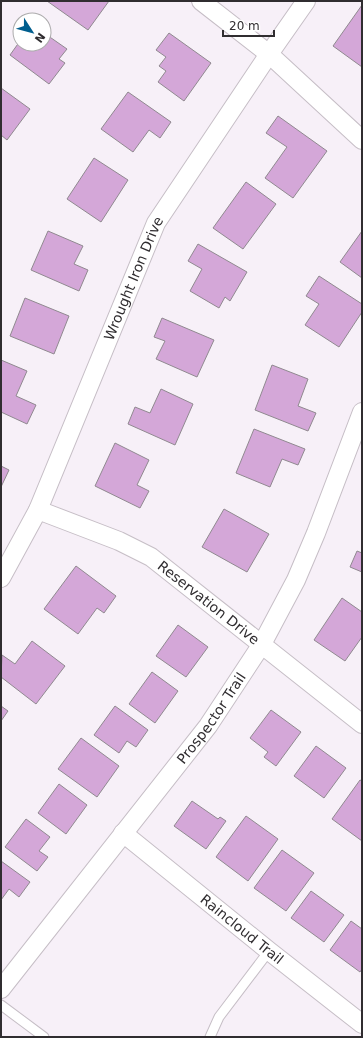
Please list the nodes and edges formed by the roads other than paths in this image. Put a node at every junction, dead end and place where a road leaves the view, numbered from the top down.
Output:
1 (200, 1) edge
2 (306, 1) edge
3 (269, 54) junction
4 (362, 140) edge
5 (362, 412) edge
6 (38, 510) junction
7 (1, 578) edge
8 (262, 644) junction
9 (362, 724) edge
10 (123, 833) junction
11 (269, 951) junction
12 (1, 989) edge
13 (1, 1005) edge
14 (362, 1024) edge
15 (34, 1029) junction
16 (28, 1037) edge
17 (44, 1037) edge
18 (210, 1037) edge

1 - 3 street
2 - 3 street, Wrought Iron Drive
3 - 4 street
3 - 6 street, Wrought Iron Drive
5 - 8 street, Prospector Trail
6 - 7 street, Wrought Iron Drive
6 - 8 street, Reservation Drive
8 - 9 street, Reservation Drive
8 - 10 street, Prospector Trail
10 - 11 street, Raincloud Trail
10 - 12 street, Prospector Trail
11 - 14 street, Raincloud Trail
11 - 18 lane
13 - 15 lane
15 - 16 lane
15 - 17 lane

